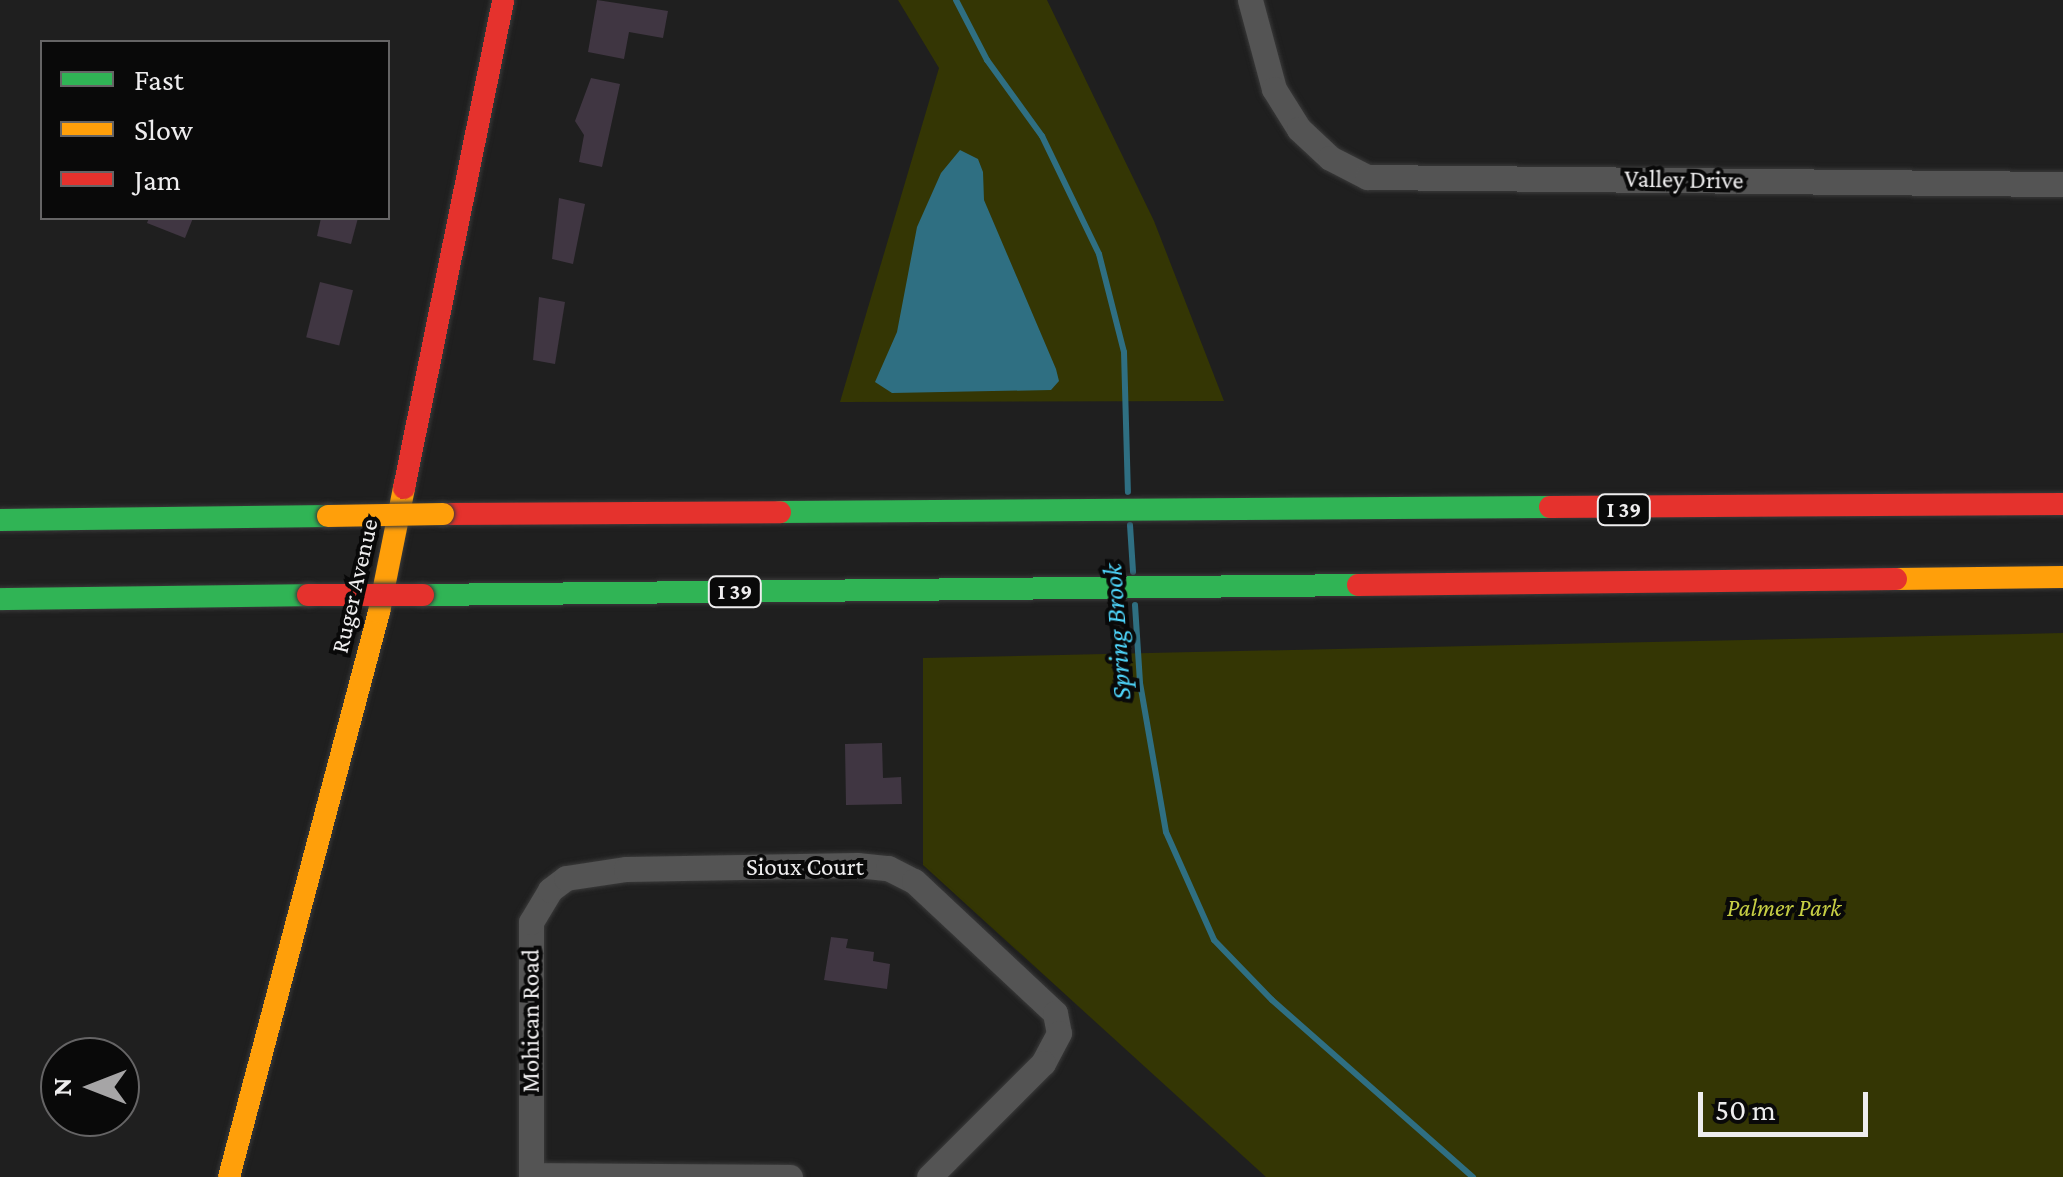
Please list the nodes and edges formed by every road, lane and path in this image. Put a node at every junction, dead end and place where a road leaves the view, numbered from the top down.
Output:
1 (504, 0) edge
2 (1250, 0) edge
3 (2063, 184) edge
4 (2063, 504) edge
5 (0, 520) edge
6 (2063, 578) edge
7 (0, 599) edge
8 (566, 878) joint
9 (531, 1176) edge
10 (229, 1177) edge
11 (790, 1177) edge
12 (929, 1177) edge

1 - 10 main road, Ruger Avenue
2 - 3 street, Valley Drive
4 - 5 main road, I 39, bridge
6 - 7 main road, I 39, bridge
8 - 9 street, Mohican Road
8 - 12 street, Sioux Court
9 - 11 street

